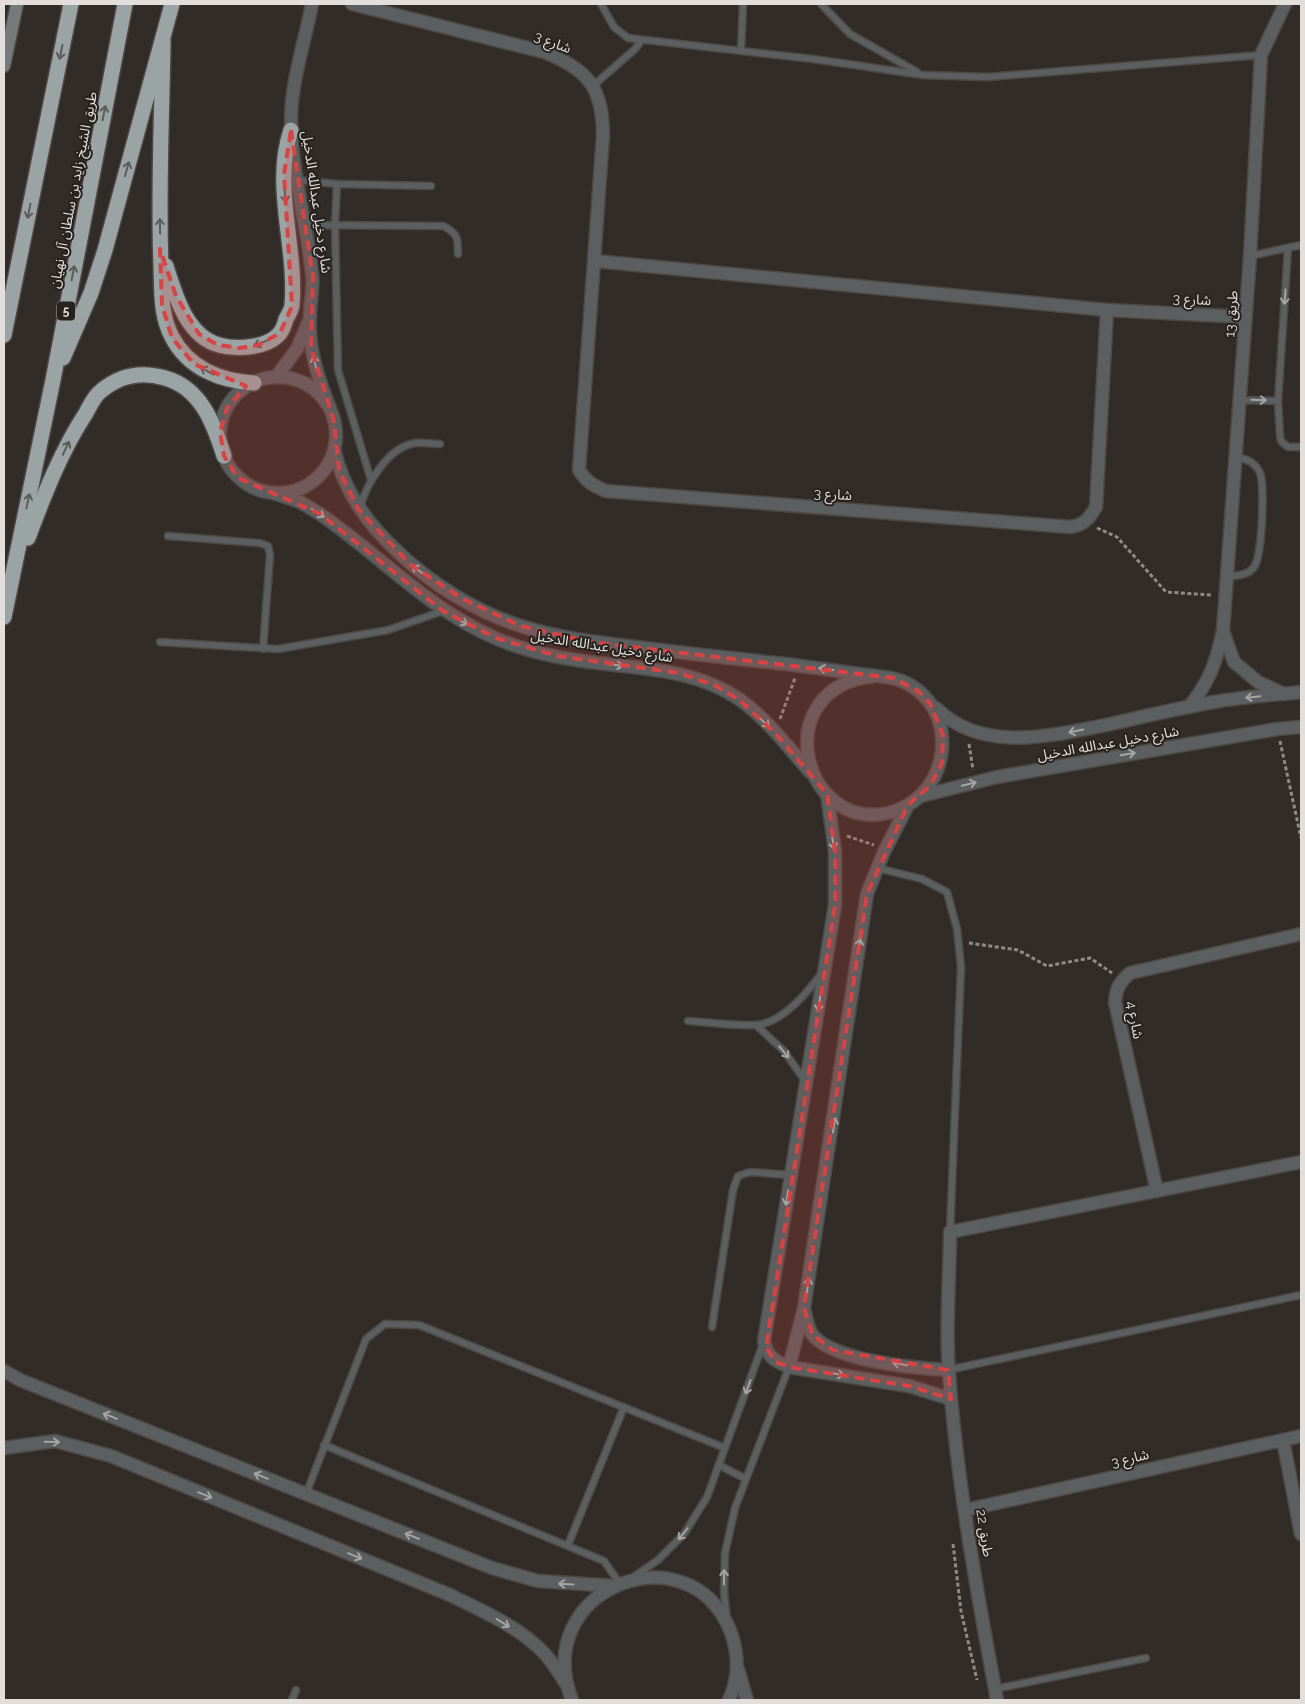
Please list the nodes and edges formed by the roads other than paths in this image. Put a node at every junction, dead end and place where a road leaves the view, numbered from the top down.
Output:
1 (17, 4) edge
2 (71, 4) edge
3 (125, 4) edge
4 (172, 4) edge
5 (312, 4) edge
6 (352, 4) edge
7 (601, 4) edge
8 (743, 4) edge
9 (821, 4) edge
10 (1285, 4) edge
11 (163, 41) junction
12 (641, 41) junction
13 (741, 51) junction
14 (1262, 55) junction
15 (4, 66) edge
16 (923, 75) junction
17 (594, 85) junction
18 (291, 130) junction
19 (297, 180) junction
20 (337, 184) junction
21 (432, 186) dead end
22 (306, 225) junction
23 (335, 225) junction
24 (1301, 246) edge
25 (1288, 248) junction
26 (160, 249) junction
27 (458, 254) dead end
28 (1250, 256) junction
29 (595, 261) junction
30 (1107, 310) junction
31 (310, 316) junction
32 (1245, 317) junction
33 (4, 335) edge
34 (276, 377) junction
35 (53, 380) junction
36 (254, 383) junction
37 (1239, 400) junction
38 (1278, 401) junction
39 (330, 408) junction
40 (440, 444) dead end
41 (1301, 446) edge
42 (334, 449) junction
43 (224, 456) junction
44 (1235, 457) junction
45 (371, 480) junction
46 (273, 493) junction
47 (360, 510) junction
48 (168, 536) dead end
49 (1226, 576) junction
50 (9, 591) junction
51 (443, 611) junction
52 (4, 617) edge
53 (1224, 631) junction
54 (160, 642) dead end
55 (263, 649) junction
56 (874, 676) junction
57 (1301, 692) edge
58 (1284, 694) junction
59 (930, 703) junction
60 (1189, 707) junction
61 (1301, 727) edge
62 (814, 776) junction
63 (827, 794) junction
64 (921, 796) junction
65 (908, 806) junction
66 (876, 868) junction
67 (1301, 934) edge
68 (824, 970) junction
69 (688, 1021) dead end
70 (756, 1025) junction
71 (806, 1083) junction
72 (1301, 1162) edge
73 (791, 1175) junction
74 (1157, 1191) junction
75 (950, 1232) junction
76 (1301, 1296) edge
77 (804, 1308) junction
78 (712, 1327) dead end
79 (764, 1341) junction
80 (789, 1367) junction
81 (948, 1370) junction
82 (4, 1371) edge
83 (951, 1399) junction
84 (624, 1407) junction
85 (1301, 1436) edge
86 (1283, 1440) junction
87 (324, 1445) junction
88 (4, 1448) edge
89 (725, 1448) junction
90 (719, 1466) junction
91 (746, 1479) junction
92 (306, 1494) junction
93 (966, 1510) junction
94 (1301, 1534) edge
95 (568, 1545) junction
96 (621, 1584) junction
97 (728, 1625) junction
98 (1146, 1658) dead end
99 (737, 1664) junction
100 (567, 1685) junction
101 (296, 1690) dead end
102 (996, 1694) edge
103 (292, 1700) edge
104 (572, 1700) edge
105 (729, 1700) edge
106 (747, 1700) edge

1 - 15 main road
2 -> 33 highway
35 -> 3 highway, طريق الشيخ زايد بن سلطان آل نهيان / 5
4 - 11 highway
5 - 18 street, شارع دخيل عبدالله الدخيل
6 - 17 street, شارع 3
7 - 12 lane
8 - 13 lane
9 - 16 lane
10 - 14 street, طريق 13
26 -> 11 highway
35 -> 11 highway
12 - 13 lane
12 - 17 lane
13 - 16 lane
14 - 16 lane
14 - 28 street, طريق 13
17 - 29 street, شارع 3
18 - 19 street, شارع دخيل عبدالله الدخيل
18 -> 26 highway
19 - 20 lane
19 - 22 street, شارع دخيل عبدالله الدخيل
20 - 21 lane
20 - 23 lane
22 - 23 lane
22 - 31 street, شارع دخيل عبدالله الدخيل
23 - 27 lane
23 - 45 lane
24 - 25 lane
25 - 28 lane
25 -> 38 lane
36 -> 26 highway
28 - 32 street, طريق 13
29 - 30 street, شارع 3
29 - 30 street, شارع 3
30 - 32 street, شارع 3
31 - 34 street, شارع دخيل عبدالله الدخيل
39 -> 31 street, شارع دخيل عبدالله الدخيل
32 - 37 street, طريق 13
34 - 36 street
34 - 39 street
50 -> 35 highway, طريق الشيخ زايد بن سلطان آل نهيان / 5
36 - 43 street
37 -> 38 lane
37 - 44 street, طريق 13
38 - 41 lane
39 - 42 street
40 - 45 lane
42 - 46 street
42 - 47 street, شارع دخيل عبدالله الدخيل
43 - 46 street
50 -> 43 highway
44 - 49 street, طريق 13
44 - 49 lane
45 - 47 lane
46 -> 51 street, شارع دخيل عبدالله الدخيل
56 -> 47 street, شارع دخيل عبدالله الدخيل
48 - 55 lane
49 - 53 street, طريق 13
50 - 52 highway, طريق الشيخ زايد بن سلطان آل نهيان / 5
51 - 55 lane
51 -> 62 street, شارع دخيل عبدالله الدخيل
53 - 58 street, طريق 13
53 - 60 street, طريق 13
54 - 55 lane
56 - 59 street
56 - 62 street
57 - 58 street, شارع دخيل عبدالله الدخيل
58 -> 60 street, شارع دخيل عبدالله الدخيل
60 -> 59 street, شارع دخيل عبدالله الدخيل
59 - 64 street
64 -> 61 street, شارع دخيل عبدالله الدخيل
62 - 63 street
63 - 65 street
63 -> 68 street
64 - 65 street
65 - 66 street
66 - 75 lane
77 -> 66 street
67 - 74 street, شارع 4
68 - 70 lane
68 -> 71 street
69 - 70 lane
70 -> 71 lane
71 - 73 street
72 - 74 street
73 - 78 lane
73 -> 79 street
74 - 75 street
75 - 81 street, طريق 22
76 - 81 lane
77 - 80 street
81 -> 77 street
79 - 80 street
79 -> 89 lane
80 -> 83 street
80 - 91 lane
81 - 83 street, طريق 22
92 -> 82 street
83 - 93 street, طريق 22
84 - 87 lane
84 - 89 lane
84 - 95 lane
85 - 86 street, شارع 3
86 - 93 street, شارع 3
86 - 94 street
87 - 92 lane
87 - 95 lane
88 -> 100 street
89 - 90 lane
90 - 91 lane
90 -> 96 lane
97 -> 91 lane
96 -> 92 street
93 - 102 street, طريق 22
95 - 96 lane
96 - 97 street
96 - 100 street
97 - 99 street
98 - 102 lane
99 - 105 street
99 - 106 street
100 - 104 street
101 - 103 lane

